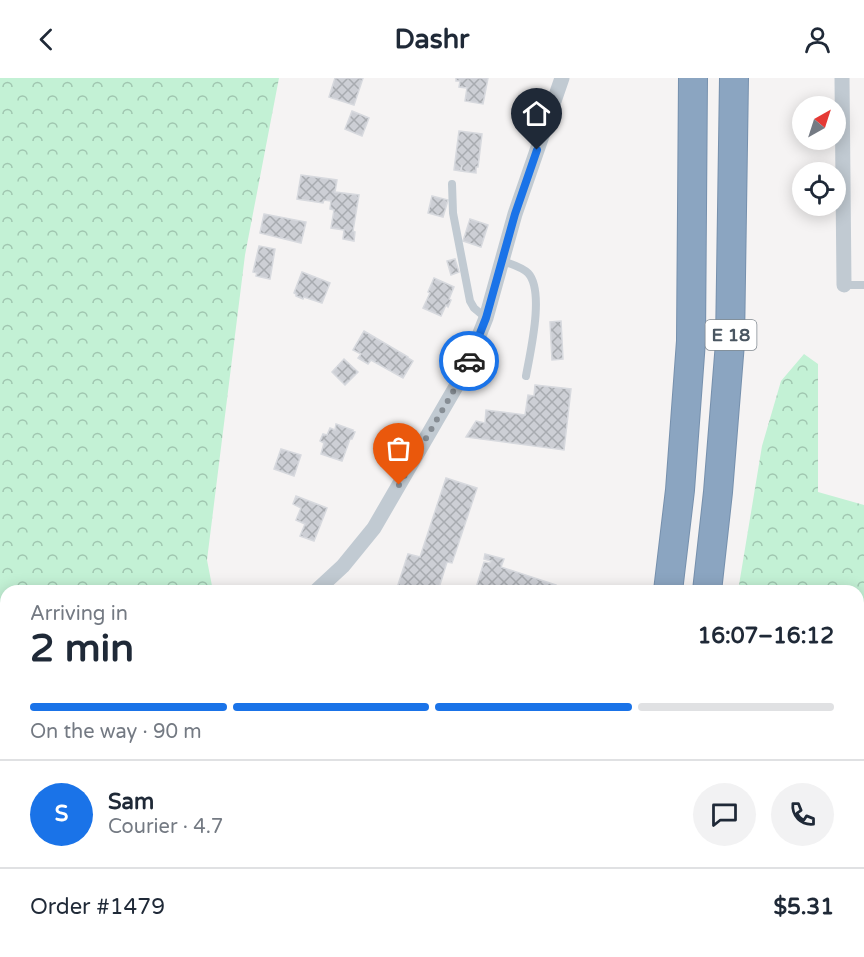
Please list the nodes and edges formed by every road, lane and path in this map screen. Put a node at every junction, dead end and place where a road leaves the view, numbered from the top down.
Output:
1 (562, 78) edge
2 (693, 78) edge
3 (734, 78) edge
4 (842, 78) edge
5 (452, 184) dead end
6 (503, 261) junction
7 (844, 285) joint
8 (864, 285) edge
9 (486, 318) junction
10 (526, 376) dead end
11 (322, 585) edge
12 (669, 585) edge
13 (708, 585) edge

1 - 6 street
2 - 12 highway, E 18
3 - 13 highway, E 18
4 - 7 street
5 - 9 lane
6 - 9 street
6 - 10 lane
7 - 8 lane
9 - 11 street

